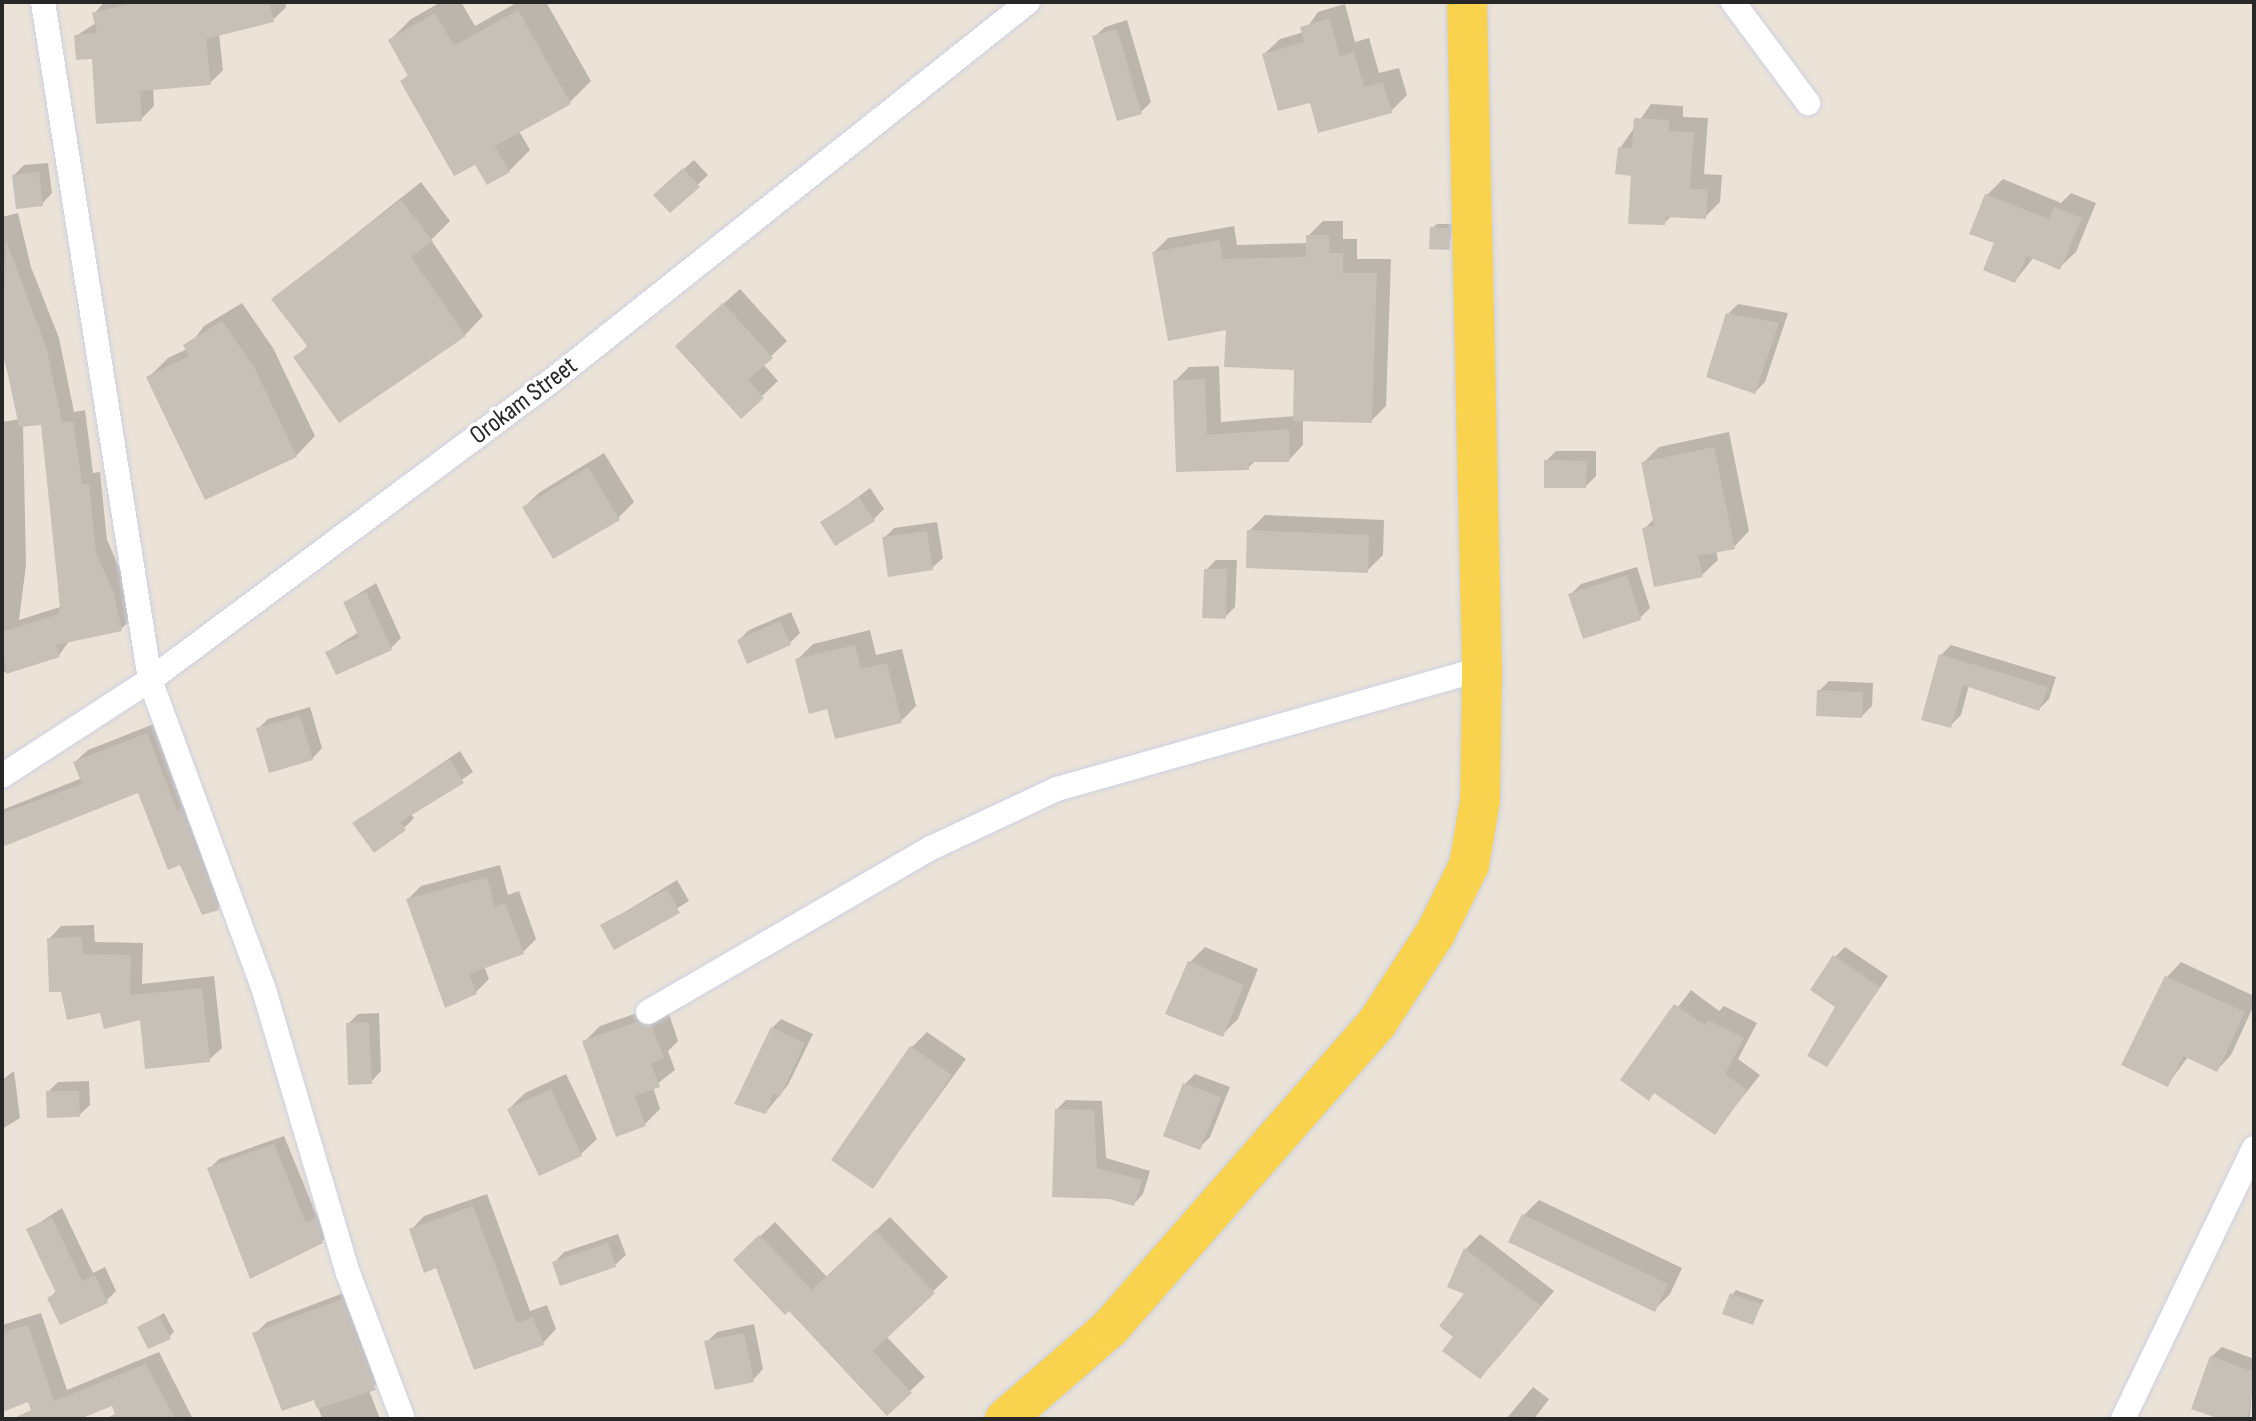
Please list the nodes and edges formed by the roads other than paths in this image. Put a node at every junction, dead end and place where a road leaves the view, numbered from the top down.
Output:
1 (43, 2) edge
2 (1028, 2) edge
3 (1467, 2) edge
4 (1733, 2) edge
5 (1808, 103) dead end
6 (1482, 669) junction
7 (150, 680) junction
8 (2, 776) edge
9 (648, 1012) dead end
10 (2254, 1148) edge
11 (403, 1419) edge
12 (1005, 1419) edge
13 (2123, 1419) edge

1 - 7 street
2 - 7 street, Orokam Street
3 - 6 main road
4 - 5 street
6 - 9 street
6 - 12 main road
7 - 8 street, Orokam Street
7 - 11 street
10 - 13 street

